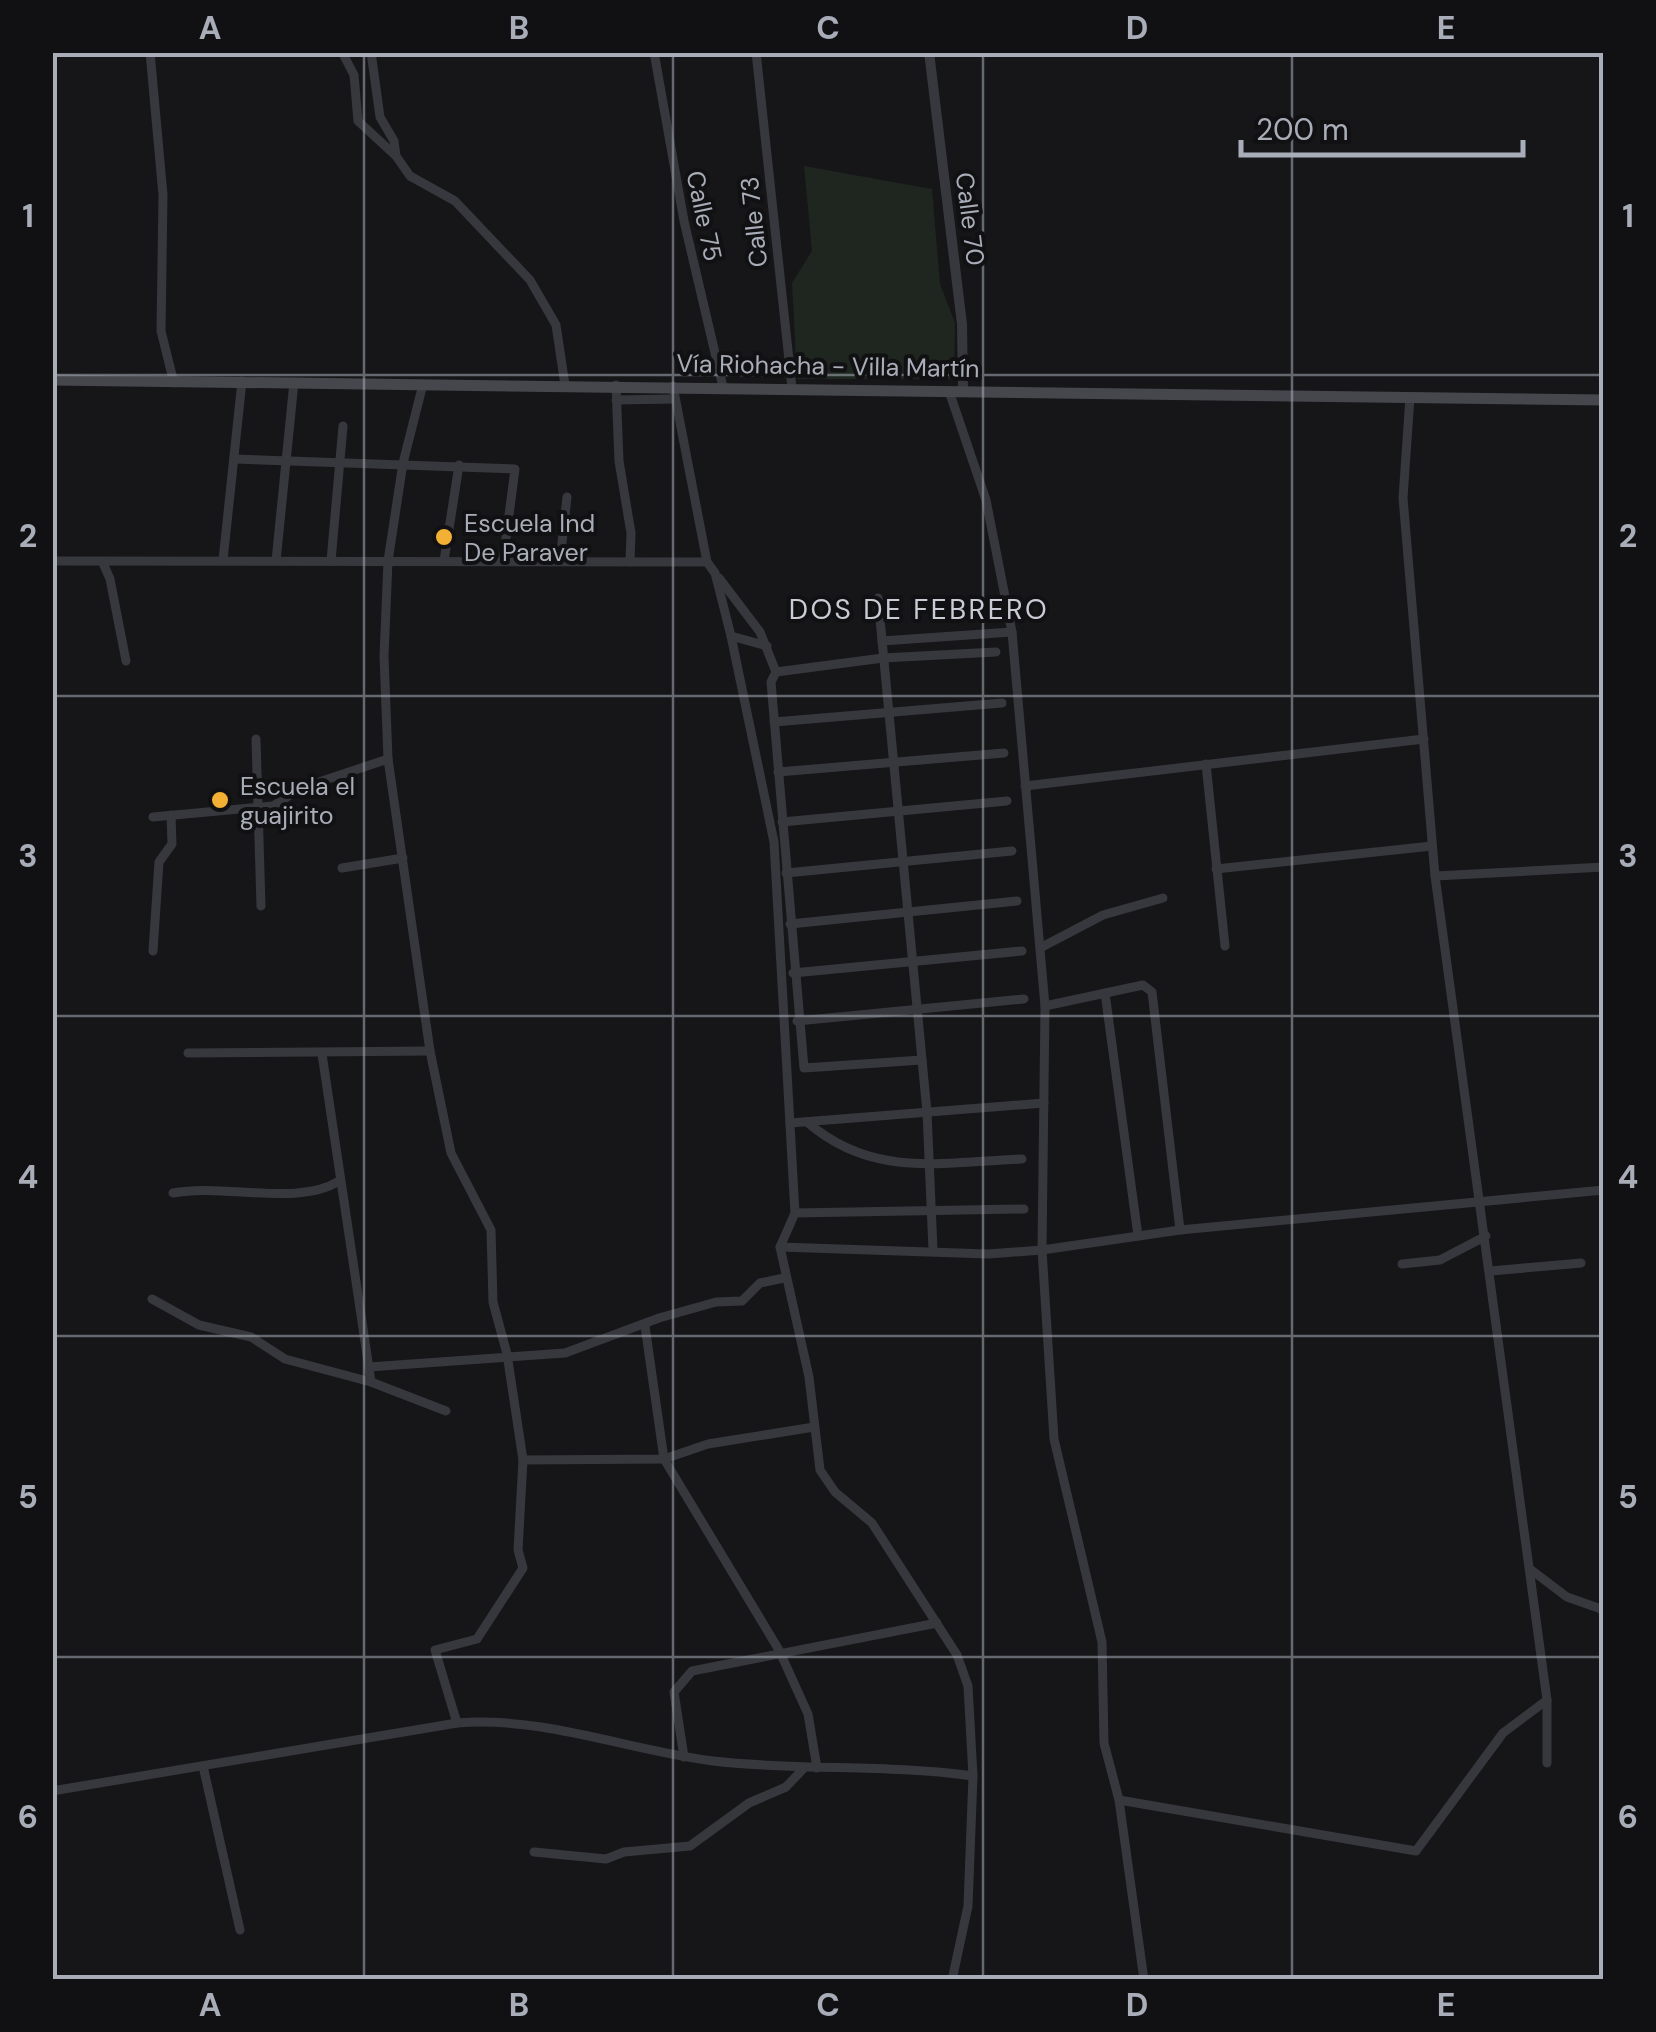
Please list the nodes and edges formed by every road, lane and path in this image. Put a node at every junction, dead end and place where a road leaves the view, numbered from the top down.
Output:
1 (150, 52) edge
2 (342, 52) edge
3 (371, 52) edge
4 (654, 52) edge
5 (756, 52) edge
6 (929, 52) edge
7 (396, 156) junction
8 (52, 380) edge
9 (242, 381) junction
10 (294, 382) junction
11 (174, 383) junction
12 (423, 384) junction
13 (565, 384) junction
14 (616, 385) junction
15 (722, 387) junction
16 (792, 388) junction
17 (964, 390) junction
18 (950, 391) junction
19 (674, 393) junction
20 (1410, 397) junction
21 (616, 400) junction
22 (1604, 400) edge
23 (343, 426) dead end
24 (234, 459) junction
25 (287, 460) junction
26 (340, 462) junction
27 (404, 463) junction
28 (459, 465) junction
29 (567, 496) dead end
30 (224, 560) junction
31 (276, 560) junction
32 (52, 561) edge
33 (330, 561) junction
34 (388, 561) junction
35 (444, 561) junction
36 (503, 561) junction
37 (560, 561) junction
38 (630, 562) junction
39 (707, 562) junction
40 (103, 563) junction
41 (714, 573) junction
42 (878, 598) dead end
43 (1012, 632) junction
44 (731, 636) junction
45 (882, 641) junction
46 (766, 646) junction
47 (996, 652) dead end
48 (884, 658) junction
49 (126, 661) dead end
50 (776, 672) junction
51 (1002, 703) dead end
52 (888, 712) junction
53 (774, 722) junction
54 (256, 738) dead end
55 (1424, 739) junction
56 (1004, 753) dead end
57 (388, 759) junction
58 (893, 761) junction
59 (1206, 764) junction
60 (778, 772) junction
61 (1026, 786) junction
62 (1006, 801) dead end
63 (255, 807) junction
64 (898, 812) junction
65 (171, 815) junction
66 (153, 817) dead end
67 (782, 822) junction
68 (1432, 846) junction
69 (1012, 851) dead end
70 (403, 858) junction
71 (903, 862) junction
72 (1604, 867) edge
73 (342, 868) dead end
74 (1216, 869) junction
75 (786, 872) junction
76 (1435, 876) junction
77 (1163, 898) dead end
78 (1016, 901) dead end
79 (261, 906) dead end
80 (908, 914) junction
81 (790, 924) junction
82 (1225, 946) dead end
83 (1040, 948) junction
84 (153, 951) dead end
85 (1022, 951) dead end
86 (912, 962) junction
87 (794, 972) junction
88 (1104, 994) junction
89 (1024, 999) dead end
90 (1045, 1006) junction
91 (917, 1010) junction
92 (797, 1021) junction
93 (430, 1052) junction
94 (188, 1053) dead end
95 (322, 1054) junction
96 (922, 1060) junction
97 (1044, 1104) junction
98 (926, 1112) junction
99 (807, 1122) junction
100 (790, 1123) junction
101 (1022, 1159) dead end
102 (929, 1162) junction
103 (339, 1181) junction
104 (1604, 1190) edge
105 (173, 1193) dead end
106 (1482, 1200) junction
107 (1024, 1208) dead end
108 (931, 1210) junction
109 (795, 1213) junction
110 (1180, 1230) junction
111 (1138, 1236) junction
112 (1486, 1236) junction
113 (780, 1247) junction
114 (933, 1250) junction
115 (1042, 1250) junction
116 (1581, 1263) dead end
117 (1402, 1264) dead end
118 (1491, 1270) junction
119 (784, 1278) junction
120 (152, 1299) dead end
121 (645, 1326) junction
122 (507, 1354) junction
123 (369, 1367) junction
124 (371, 1382) junction
125 (446, 1411) dead end
126 (814, 1427) junction
127 (664, 1459) junction
128 (523, 1460) junction
129 (1530, 1569) junction
130 (1604, 1610) edge
131 (937, 1623) junction
132 (779, 1650) junction
133 (1547, 1700) junction
134 (457, 1723) junction
135 (684, 1757) junction
136 (1547, 1763) dead end
137 (203, 1766) junction
138 (804, 1768) junction
139 (817, 1768) junction
140 (973, 1776) junction
141 (52, 1791) edge
142 (1120, 1800) junction
143 (534, 1852) dead end
144 (240, 1930) dead end
145 (952, 1980) edge
146 (1144, 1980) edge

1 - 11 street
2 - 7 street
3 - 7 street
4 - 15 street, Calle 75
5 - 16 street, Calle 73
6 - 17 street, Calle 70
7 - 13 street
8 - 11 main road, Vía Riohacha - Villa Martín
9 - 10 main road, Vía Riohacha - Villa Martín
9 - 11 main road, Vía Riohacha - Villa Martín
9 - 24 street
10 - 12 main road, Vía Riohacha - Villa Martín
10 - 25 street
12 - 13 main road, Vía Riohacha - Villa Martín
12 - 27 street
13 - 14 main road, Vía Riohacha - Villa Martín
14 - 19 main road, Vía Riohacha - Villa Martín
14 - 21 street
15 - 16 main road, Vía Riohacha - Villa Martín
15 - 19 main road, Vía Riohacha - Villa Martín
16 - 18 main road, Vía Riohacha - Villa Martín
17 - 18 main road, Vía Riohacha - Villa Martín
17 - 20 main road, Vía Riohacha - Villa Martín
18 - 43 street
19 - 21 street
19 - 39 street
20 - 22 main road, Vía Riohacha - Villa Martín
20 - 55 street
21 - 38 street
23 - 26 street
24 - 25 street
24 - 30 street
25 - 26 street
25 - 31 street
26 - 27 street
26 - 33 street
27 - 28 street
27 - 34 street
28 - 35 street
28 - 36 street
29 - 37 street
30 - 31 street
30 - 40 street
31 - 33 street
32 - 40 street
33 - 34 street
34 - 35 street
34 - 57 street
35 - 36 street
36 - 37 street
37 - 38 street
38 - 39 street
39 - 41 street
40 - 49 street
41 - 44 street
41 - 46 street
42 - 45 street
43 - 45 street
43 - 61 street
44 - 46 street
44 - 100 street
45 - 48 street
46 - 50 street
47 - 48 street
48 - 50 street
48 - 52 street
50 - 53 street
51 - 52 street
52 - 53 street
52 - 58 street
53 - 60 street
54 - 63 street
55 - 59 street
55 - 68 street
56 - 58 street
57 - 63 street
57 - 70 street
58 - 60 street
58 - 64 street
59 - 61 street
59 - 74 street
60 - 67 street
61 - 83 street
62 - 64 street
63 - 65 street
63 - 79 street
64 - 67 street
64 - 71 street
65 - 66 street
65 - 84 street
67 - 75 street
68 - 74 street
68 - 76 street
69 - 71 street
70 - 73 street
70 - 93 street
71 - 75 street
71 - 80 street
72 - 76 street
74 - 82 street
75 - 81 street
76 - 106 street
77 - 83 street
78 - 80 street
80 - 81 street
80 - 86 street
81 - 87 street
83 - 90 street
85 - 86 street
86 - 87 street
86 - 91 street
87 - 92 street
88 - 90 street
88 - 110 street
88 - 111 street
89 - 91 street
90 - 97 street
91 - 92 street
91 - 96 street
92 - 96 street
93 - 95 street
93 - 122 street
94 - 95 street
95 - 103 street
96 - 98 street
97 - 98 street
97 - 115 street
98 - 99 street
98 - 102 street
99 - 100 street
99 - 102 street
100 - 109 street
101 - 102 street
102 - 108 street
103 - 105 street
103 - 123 street
104 - 106 street
106 - 110 street
106 - 112 street
107 - 108 street
108 - 109 street
108 - 114 street
109 - 113 street
110 - 111 street
111 - 115 street
112 - 117 street
112 - 118 street
113 - 114 street
113 - 119 street
114 - 115 street
115 - 142 street
116 - 118 street
118 - 129 street
119 - 121 street
119 - 126 street
120 - 124 street
121 - 122 street
121 - 127 street
122 - 123 street
122 - 128 street
123 - 124 street
124 - 125 street
126 - 127 street
126 - 131 street
127 - 128 street
127 - 132 street
128 - 134 street
129 - 130 street
129 - 133 street
131 - 132 street
131 - 140 street
132 - 135 street
132 - 139 street
133 - 136 street
133 - 142 street
134 - 135 street
134 - 137 street
135 - 138 street
137 - 141 street
137 - 144 street
138 - 139 street
138 - 143 street
139 - 140 street
140 - 145 street
142 - 146 street

